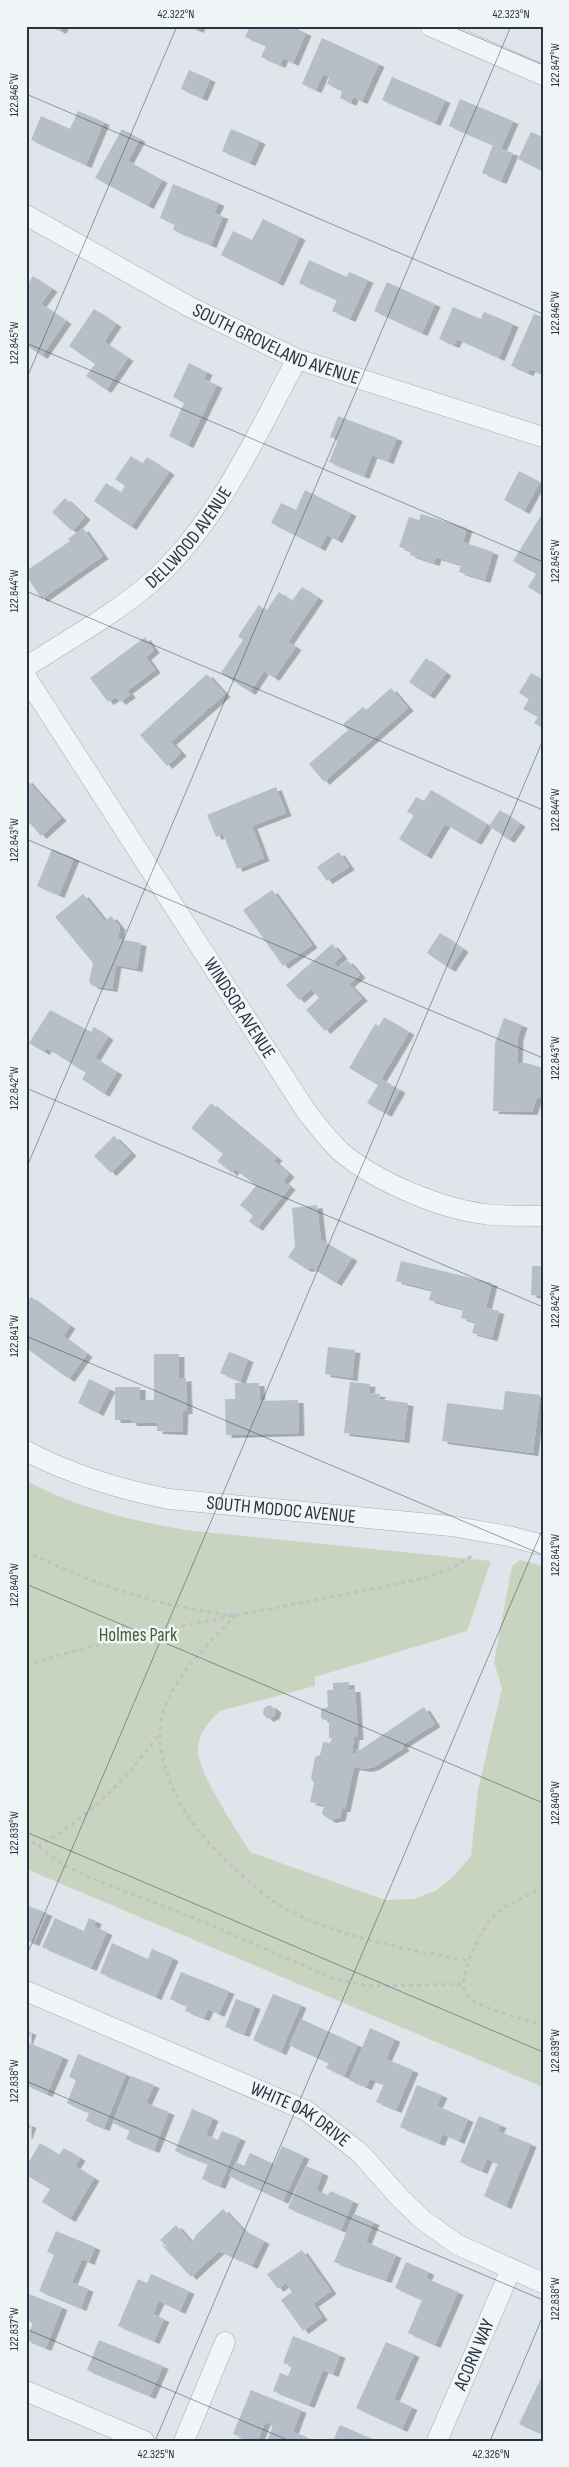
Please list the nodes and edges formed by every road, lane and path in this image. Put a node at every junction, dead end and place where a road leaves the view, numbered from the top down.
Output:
1 (430, 26) edge
2 (543, 75) edge
3 (26, 215) edge
4 (297, 359) junction
5 (543, 437) edge
6 (26, 667) edge
7 (26, 677) edge
8 (543, 1216) edge
9 (26, 1451) edge
10 (543, 1546) edge
11 (26, 1551) edge
12 (475, 1554) dead end
13 (236, 1615) junction
14 (26, 1665) edge
15 (159, 1733) junction
16 (26, 1837) edge
17 (38, 1847) junction
18 (543, 1886) edge
19 (469, 1961) junction
20 (464, 1984) junction
21 (26, 1991) edge
22 (543, 2026) edge
23 (511, 2270) junction
24 (543, 2283) edge
25 (225, 2342) dead end
26 (26, 2391) edge
27 (144, 2441) edge
28 (184, 2441) edge
29 (438, 2441) edge

1 - 2 street
3 - 4 street, SOUTH GROVELAND AVENUE
4 - 5 street, SOUTH GROVELAND AVENUE
4 - 6 street, DELLWOOD AVENUE
7 - 8 street, WINDSOR AVENUE
9 - 10 street, SOUTH MODOC AVENUE
11 - 13 path
12 - 13 path
13 - 14 path
13 - 15 path
15 - 17 path
15 - 19 path
16 - 17 path
17 - 20 path
18 - 19 path
19 - 20 path
20 - 22 path
21 - 23 street, WHITE OAK DRIVE
23 - 24 street, WHITE OAK DRIVE
23 - 29 street, ACORN WAY
25 - 28 street
26 - 27 street

